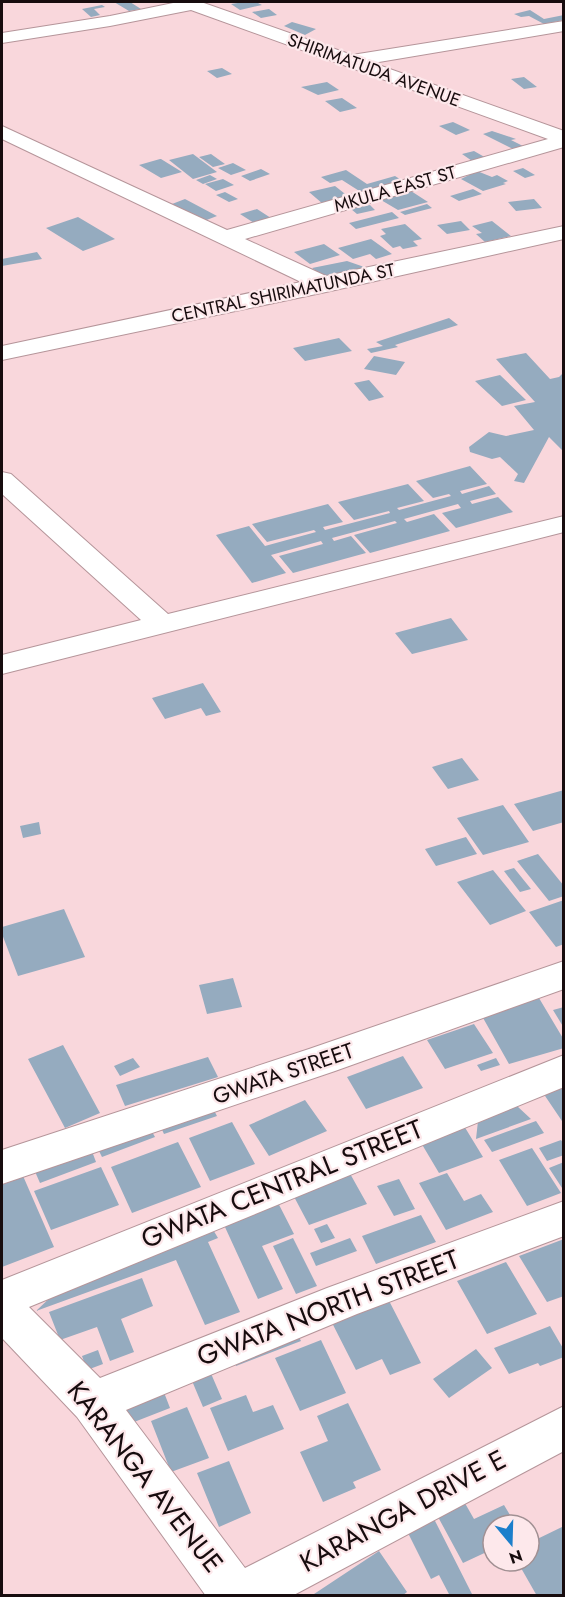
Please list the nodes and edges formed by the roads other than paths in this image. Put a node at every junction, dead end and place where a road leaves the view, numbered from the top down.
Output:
1 (189, 3) edge
2 (564, 26) edge
3 (2, 38) edge
4 (349, 61) junction
5 (564, 124) edge
6 (543, 131) junction
7 (2, 132) edge
8 (564, 140) edge
9 (564, 232) edge
10 (227, 237) junction
11 (326, 285) junction
12 (2, 353) edge
13 (2, 480) edge
14 (564, 524) edge
15 (161, 623) junction
16 (2, 664) edge
17 (564, 975) edge
18 (564, 1070) edge
19 (2, 1167) edge
20 (564, 1218) edge
21 (2, 1299) edge
22 (2, 1309) edge
23 (93, 1402) junction
24 (564, 1427) edge
25 (236, 1596) edge
26 (242, 1596) edge

1 - 3 street
1 - 4 street, SHIRIMATUDA AVENUE
2 - 4 street
4 - 6 street, SHIRIMATUDA AVENUE
5 - 6 street
6 - 8 street, SHIRIMATUDA AVENUE
7 - 10 street
8 - 10 street, MKULA EAST ST
9 - 11 street, CENTRAL SHIRIMATUNDA ST
10 - 11 street
11 - 12 street, CENTRAL SHIRIMATUNDA ST
13 - 15 street
14 - 15 street
15 - 16 street
17 - 19 street, GWATA STREET
18 - 21 street, GWATA CENTRAL STREET
20 - 23 street, GWATA NORTH STREET
22 - 23 street, KARANGA AVENUE
23 - 25 street, KARANGA AVENUE
24 - 26 street, KARANGA DRIVE E

